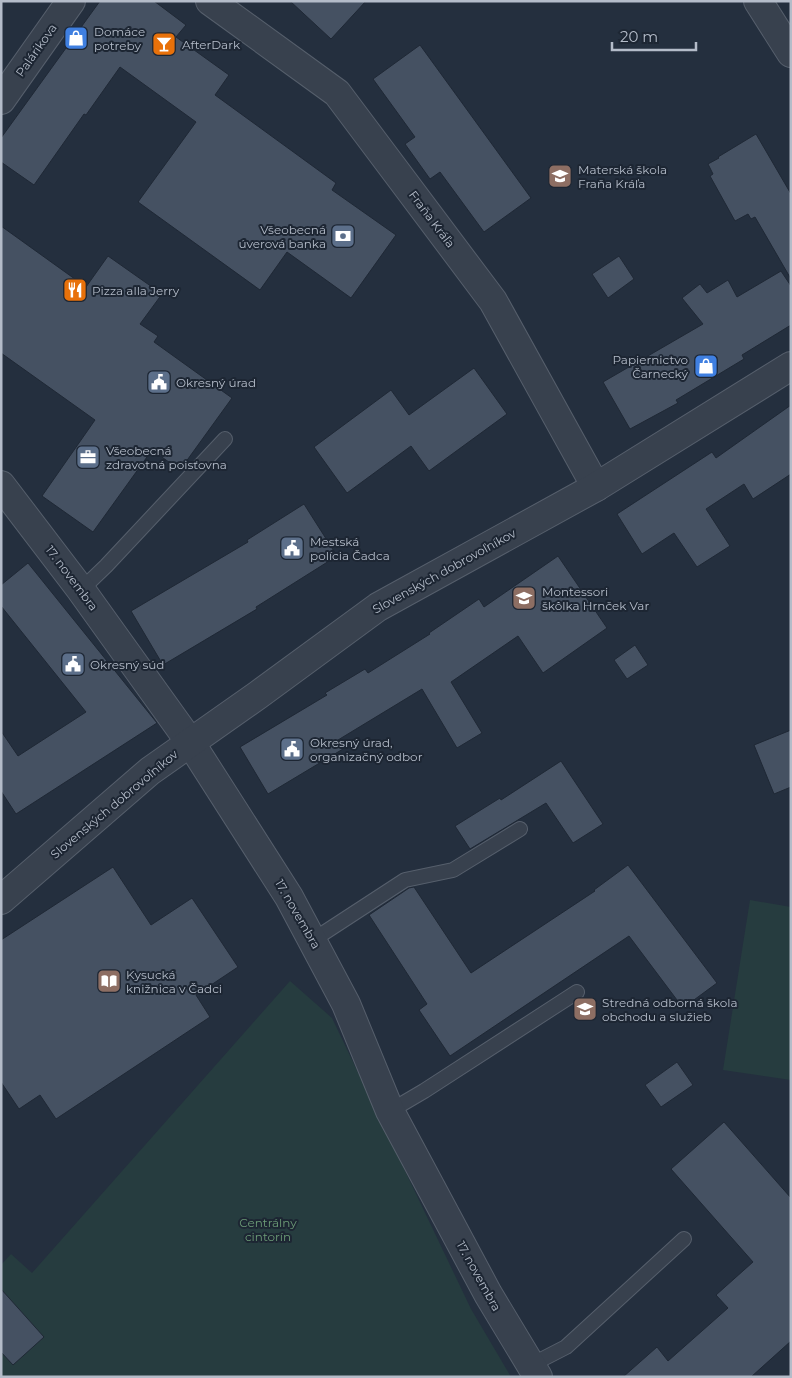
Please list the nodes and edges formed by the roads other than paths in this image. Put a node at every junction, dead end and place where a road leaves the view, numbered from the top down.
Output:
1 (71, 1) edge
2 (210, 1) edge
3 (758, 1) edge
4 (791, 54) edge
5 (1, 100) edge
6 (791, 366) edge
7 (224, 439) dead end
8 (1, 485) edge
9 (596, 486) junction
10 (81, 590) junction
11 (190, 742) junction
12 (520, 829) dead end
13 (1, 900) edge
14 (313, 940) junction
15 (577, 992) dead end
16 (390, 1112) junction
17 (684, 1239) dead end
18 (535, 1371) edge

1 - 5 street, Palárikova
2 - 9 street, Fraňa Kráľa
3 - 4 street
6 - 9 street, Slovenských dobrovoľníkov
7 - 10 lane
8 - 10 street, 17. novembra
9 - 11 street, Slovenských dobrovoľníkov
10 - 11 street, 17. novembra
11 - 13 street, Slovenských dobrovoľníkov
11 - 14 street, 17. novembra
12 - 14 lane
14 - 16 street, 17. novembra
15 - 16 lane
16 - 18 street, 17. novembra
17 - 18 lane

